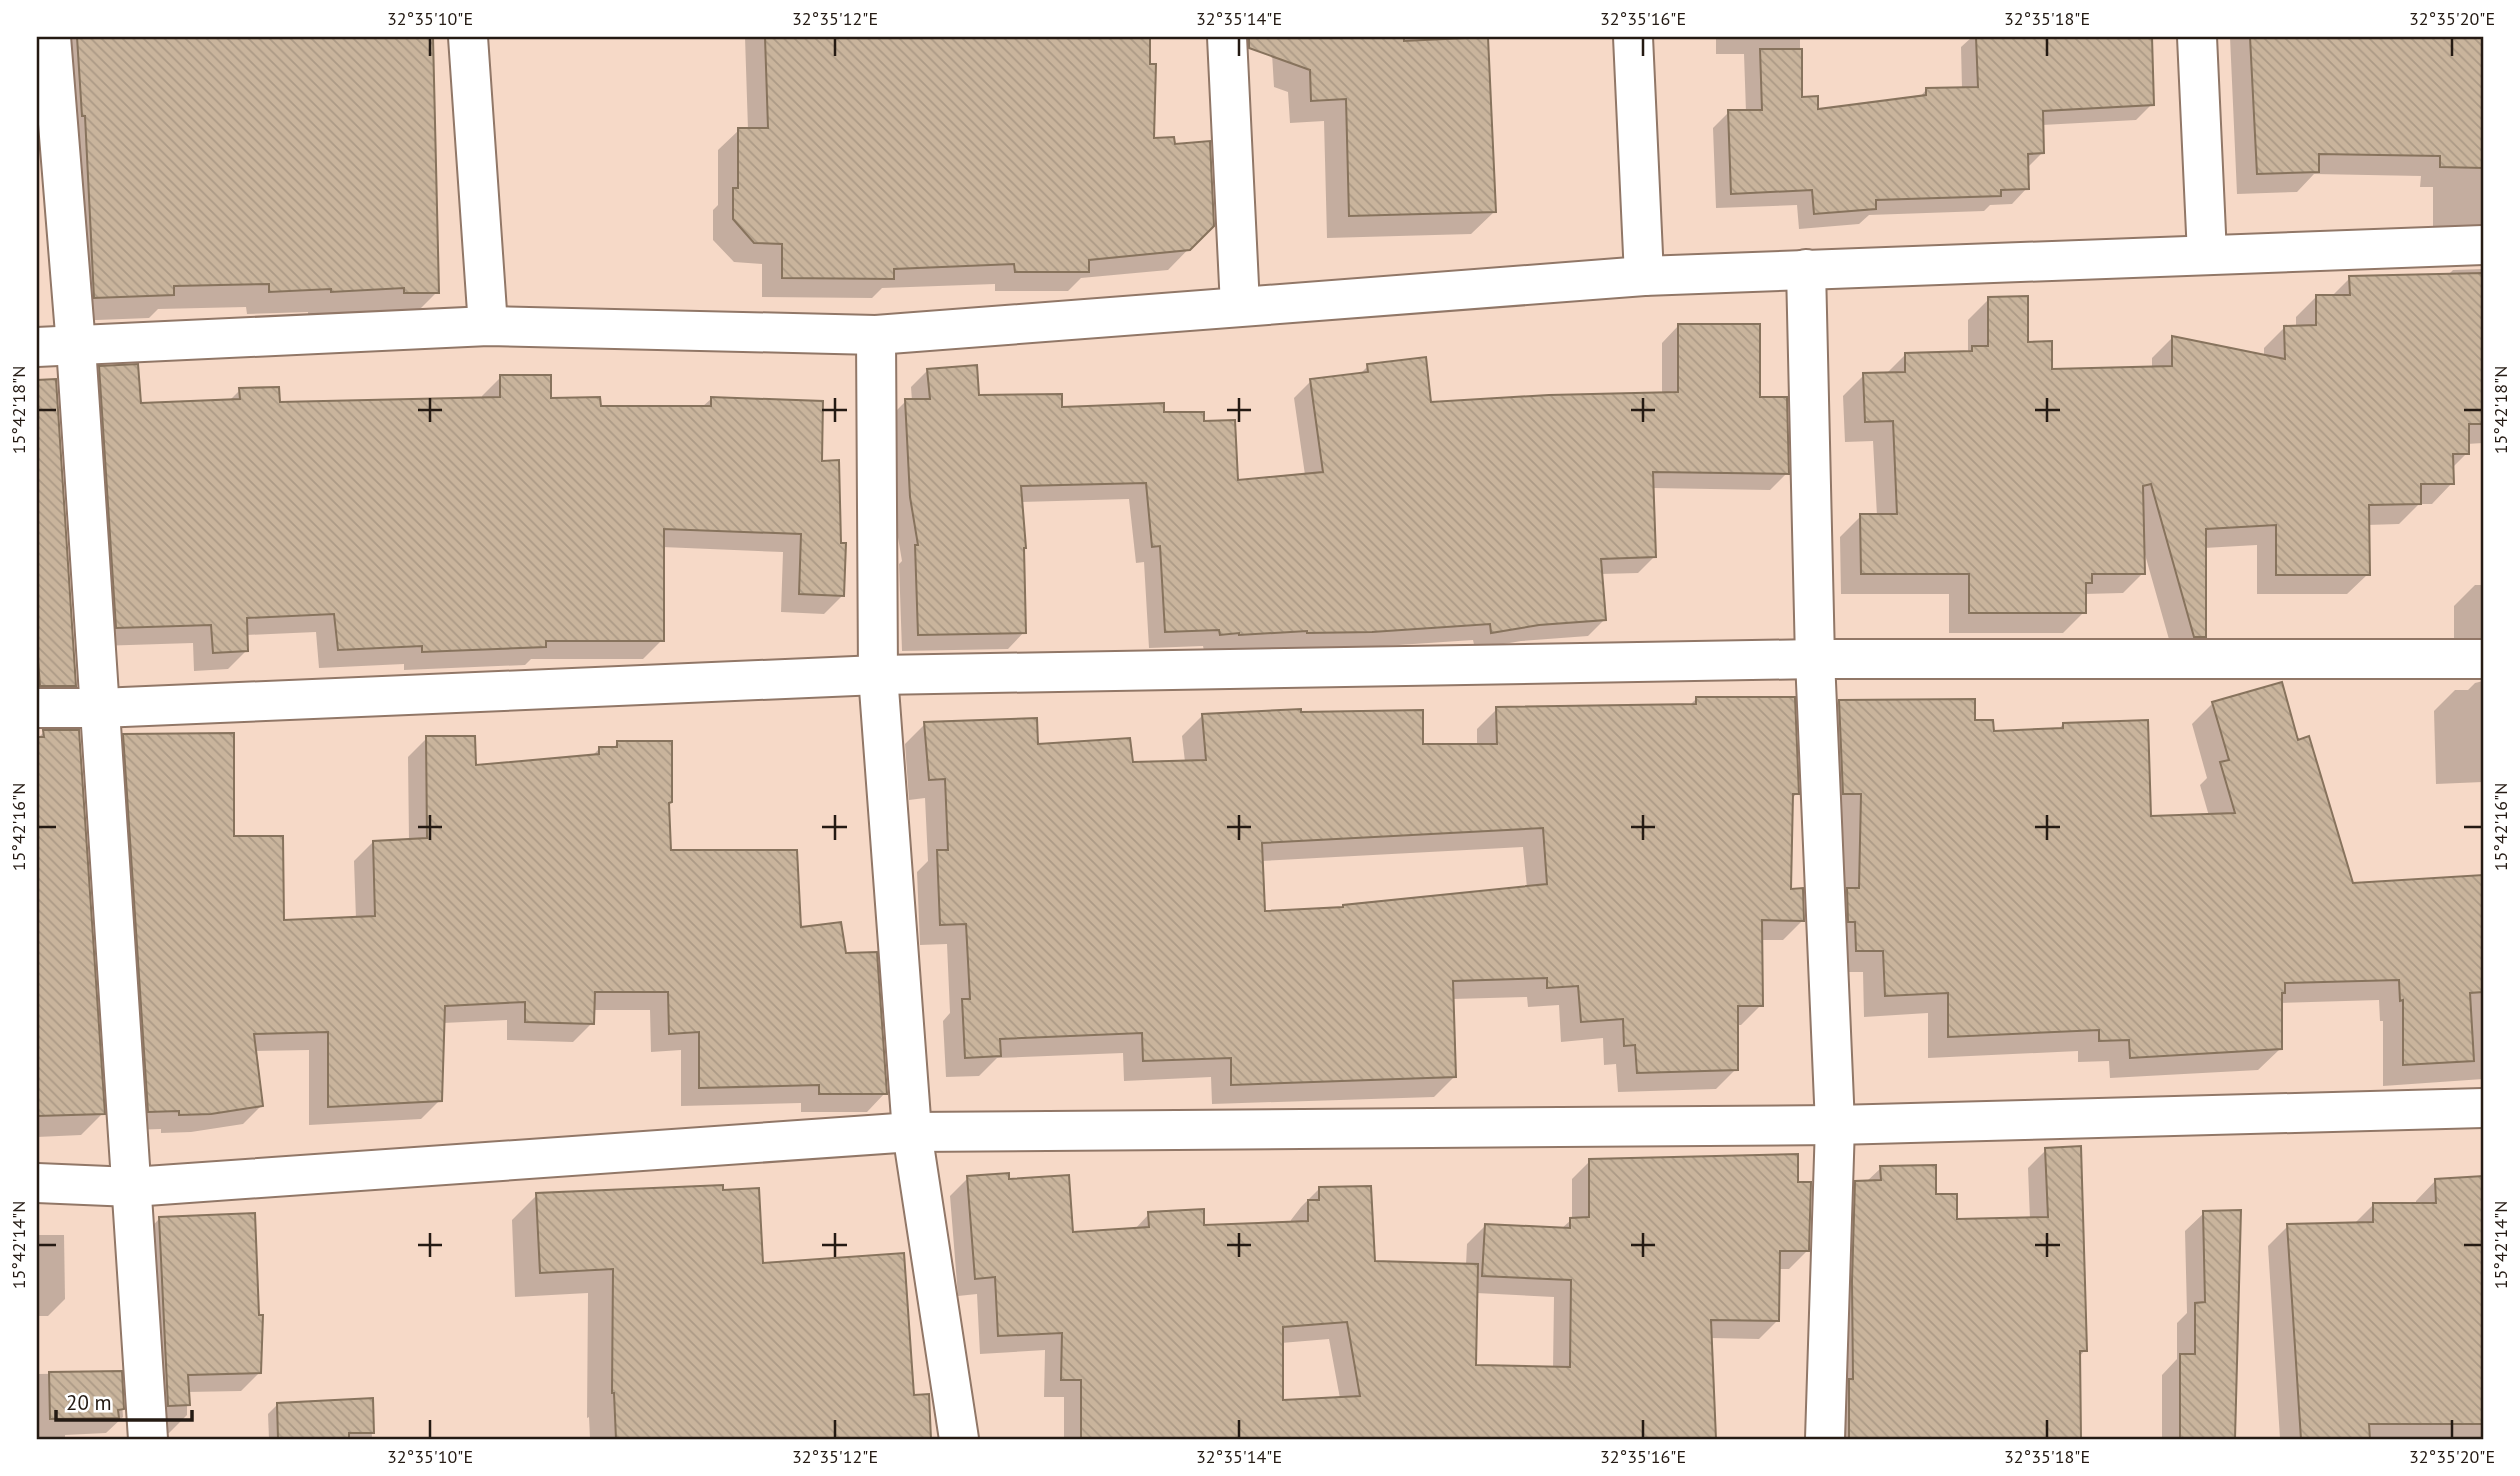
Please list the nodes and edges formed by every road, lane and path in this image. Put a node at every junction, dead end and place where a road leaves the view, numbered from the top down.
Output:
1 (51, 37) edge
2 (468, 37) edge
3 (1227, 37) edge
4 (1633, 37) edge
5 (2197, 37) edge
6 (2483, 245) edge
7 (2207, 255) junction
8 (1806, 269) junction
9 (1644, 276) junction
10 (1240, 306) junction
11 (488, 326) junction
12 (876, 335) junction
13 (76, 346) junction
14 (37, 347) edge
15 (1815, 659) junction
16 (2483, 659) edge
17 (878, 674) junction
18 (37, 708) edge
19 (100, 708) junction
20 (2483, 1108) edge
21 (1835, 1125) junction
22 (912, 1132) junction
23 (37, 1183) edge
24 (132, 1187) junction
25 (148, 1439) edge
26 (959, 1439) edge
27 (1825, 1439) edge

1 - 13 street
2 - 11 street
3 - 10 street
4 - 9 street
5 - 7 street
6 - 7 street
7 - 8 street
8 - 9 street
8 - 15 street
9 - 10 street
10 - 12 street
11 - 12 street
11 - 13 street
12 - 17 street
13 - 14 street
13 - 19 street
15 - 16 street
15 - 17 street
15 - 21 street
17 - 19 street
17 - 22 street
18 - 19 street
19 - 24 street
20 - 21 street
21 - 22 street
21 - 27 street
22 - 24 street
22 - 26 street
23 - 24 street
24 - 25 street

